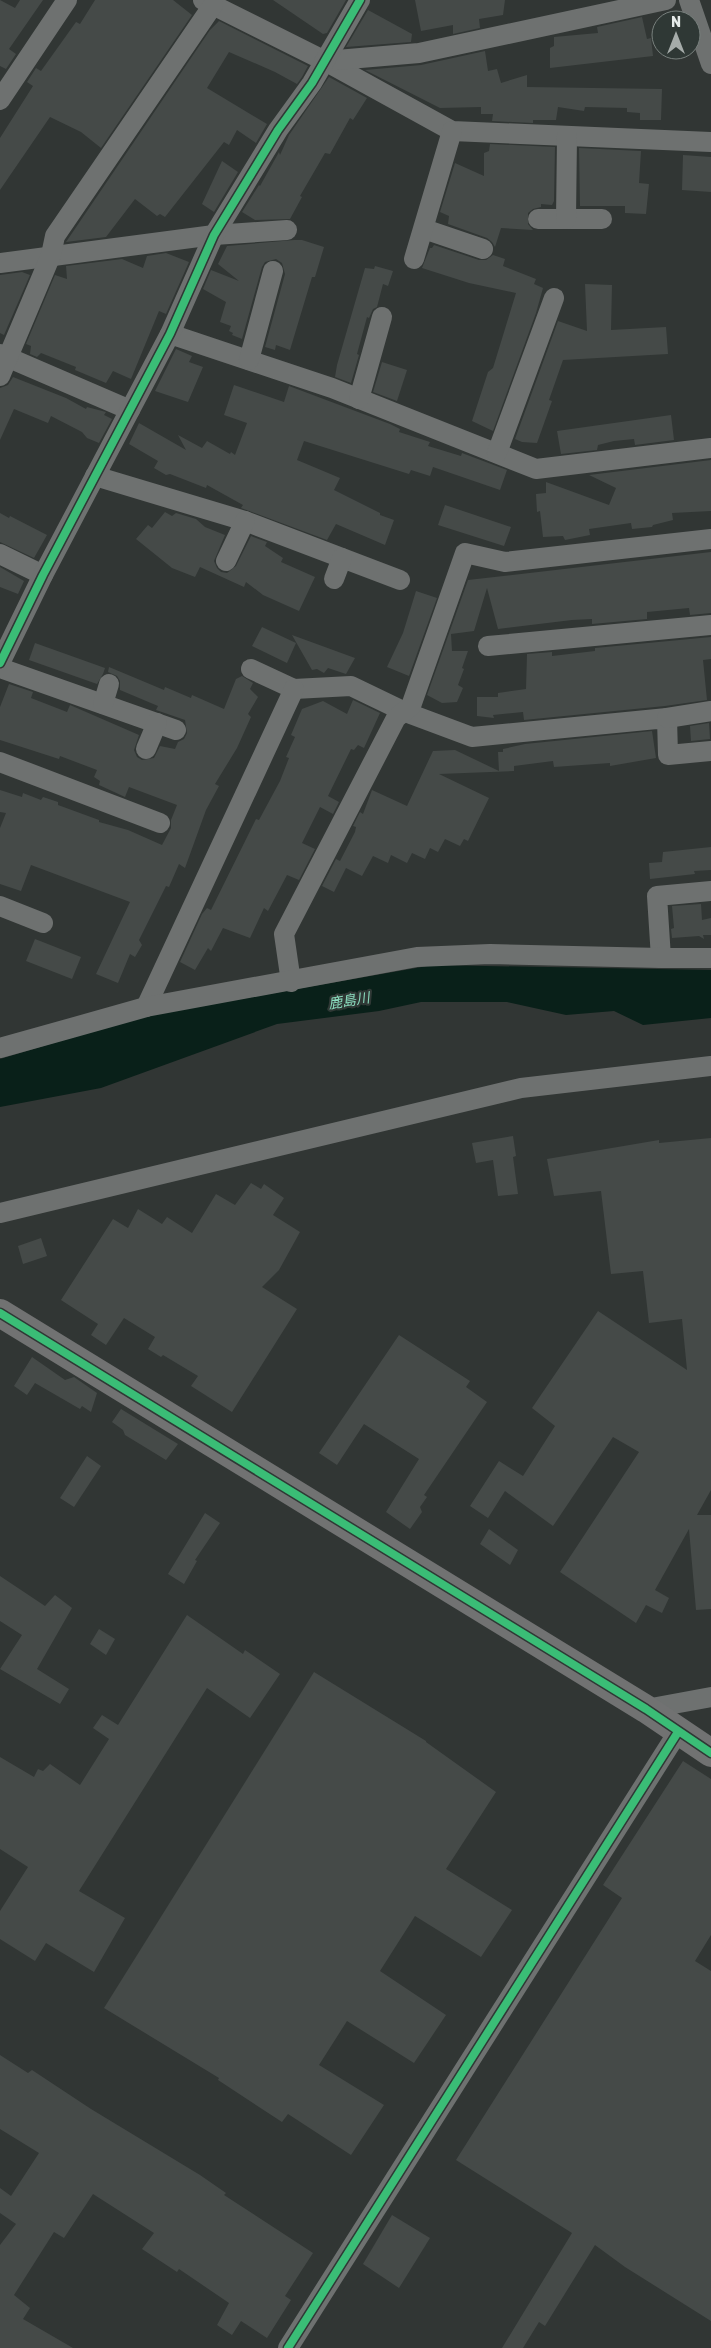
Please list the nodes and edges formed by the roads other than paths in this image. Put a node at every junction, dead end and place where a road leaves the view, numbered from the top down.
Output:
1 (67, 0) edge
2 (360, 0) edge
3 (666, 0) edge
4 (689, 0) edge
5 (208, 3) edge
6 (709, 54) edge
7 (325, 61) junction
8 (0, 100) edge
9 (452, 131) junction
10 (567, 136) junction
11 (711, 142) edge
12 (538, 219) dead end
13 (566, 219) junction
14 (602, 219) dead end
15 (424, 228) junction
16 (287, 230) dead end
17 (214, 234) junction
18 (483, 249) dead end
19 (51, 255) junction
20 (414, 259) dead end
21 (0, 263) edge
22 (273, 271) dead end
23 (554, 298) dead end
24 (382, 318) dead end
25 (170, 334) junction
26 (4, 356) edge
27 (249, 360) junction
28 (0, 376) edge
29 (359, 399) junction
30 (130, 410) junction
31 (711, 448) edge
32 (497, 453) junction
33 (95, 476) junction
34 (245, 522) junction
35 (705, 534) edge
36 (0, 554) edge
37 (342, 558) junction
38 (226, 562) dead end
39 (43, 575) junction
40 (334, 579) dead end
41 (400, 580) dead end
42 (711, 625) edge
43 (488, 646) dead end
44 (0, 663) edge
45 (0, 668) edge
46 (251, 669) dead end
47 (109, 684) dead end
48 (294, 689) junction
49 (103, 704) junction
50 (711, 711) edge
51 (405, 712) junction
52 (667, 718) junction
53 (146, 749) dead end
54 (711, 751) edge
55 (0, 762) edge
56 (160, 823) dead end
57 (711, 892) edge
58 (0, 906) edge
59 (44, 923) dead end
60 (661, 958) junction
61 (711, 958) edge
62 (291, 982) junction
63 (146, 1007) junction
64 (0, 1048) edge
65 (711, 1066) edge
66 (0, 1213) edge
67 (0, 1313) edge
68 (711, 1697) edge
69 (646, 1709) junction
70 (678, 1732) junction
71 (711, 1753) edge
72 (288, 2348) edge

1 - 8 street
2 - 7 street
3 - 7 street
4 - 6 street
5 - 7 street
5 - 19 street
7 - 9 street
7 - 17 street
9 - 10 street
9 - 15 street
10 - 11 street
10 - 13 street
12 - 13 street
13 - 14 street
15 - 18 street
15 - 20 street
16 - 17 street
17 - 19 street
17 - 25 street
19 - 21 street
19 - 26 street
22 - 27 street
23 - 32 street
24 - 29 street
25 - 27 street
25 - 30 street
26 - 28 street
26 - 30 street
27 - 29 street
29 - 32 street
30 - 33 street
31 - 32 street
33 - 34 street
33 - 39 street
34 - 37 street
34 - 38 street
35 - 51 street
36 - 39 street
37 - 40 street
37 - 41 street
39 - 44 street
42 - 43 street
45 - 49 street
46 - 48 street
47 - 49 street
48 - 51 street
48 - 63 street
49 - 53 street
50 - 52 street
51 - 52 street
51 - 62 street
52 - 54 street
55 - 56 street
57 - 60 street
58 - 59 street
60 - 61 street
60 - 62 street
62 - 63 street
63 - 64 street
65 - 66 street
67 - 69 street
68 - 69 street
69 - 70 street
70 - 71 street
70 - 72 street

